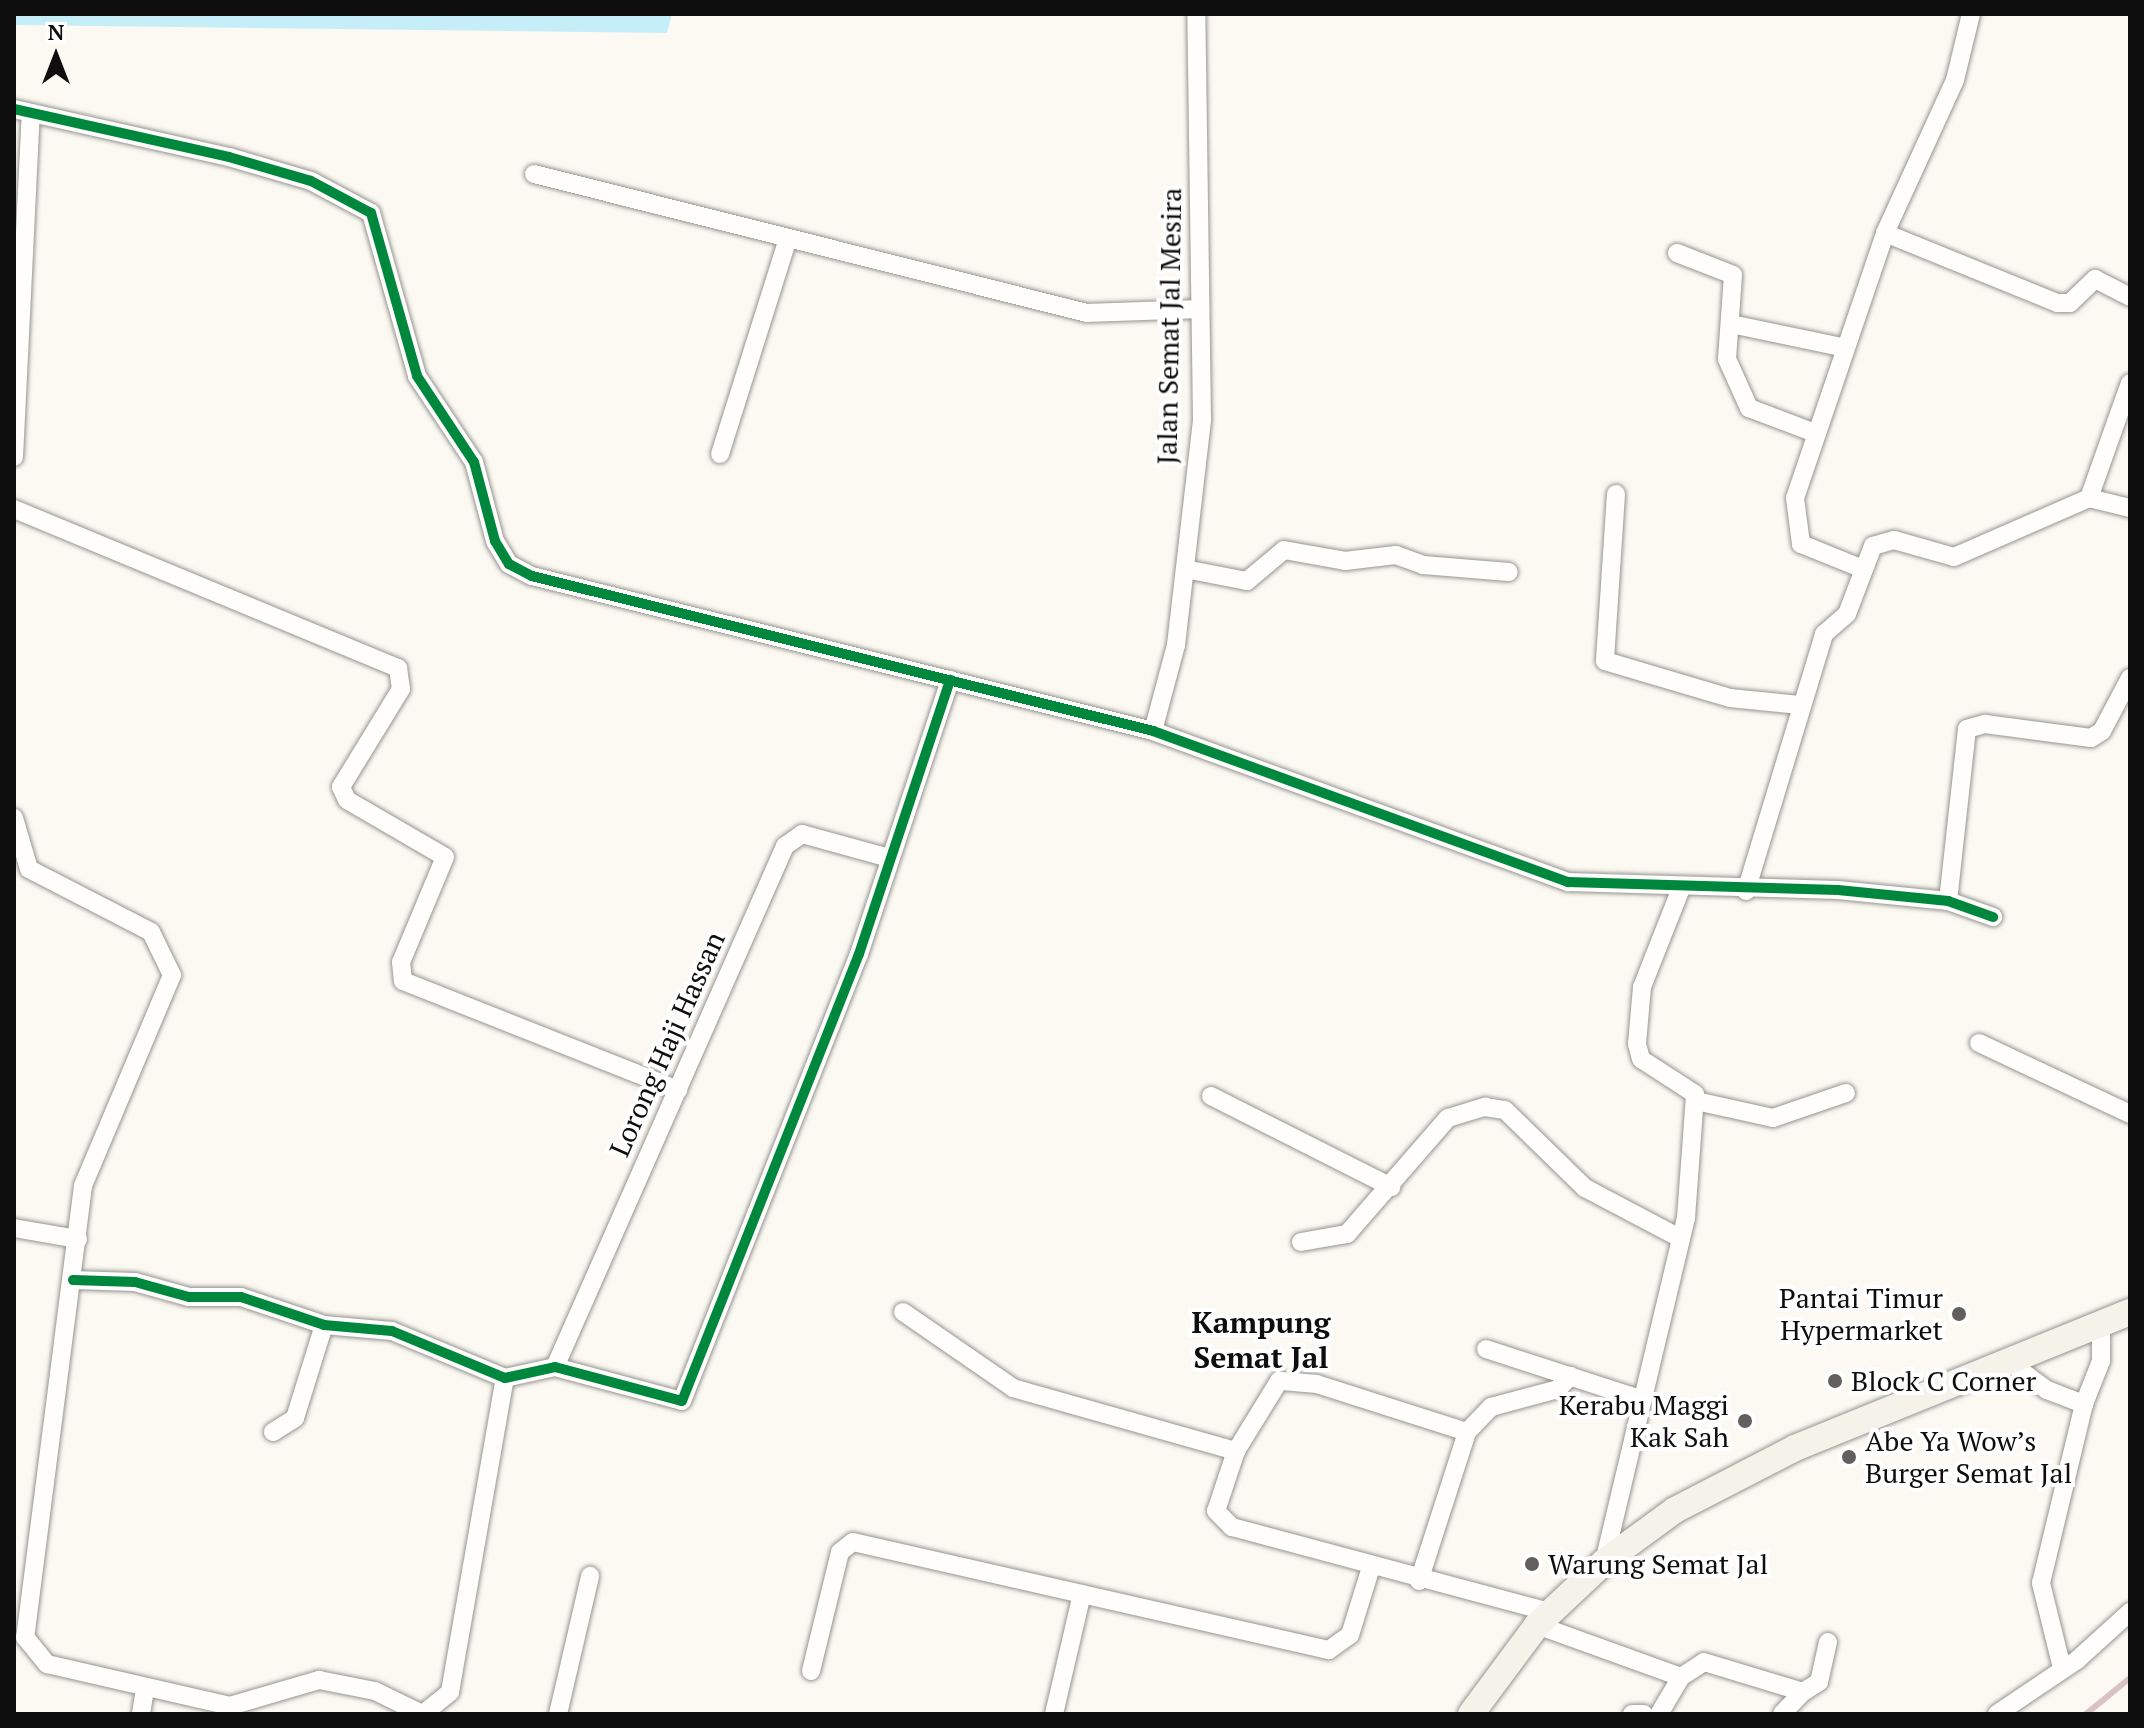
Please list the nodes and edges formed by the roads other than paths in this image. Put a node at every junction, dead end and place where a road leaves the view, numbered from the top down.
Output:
1 (1196, 14) edge
2 (1971, 14) edge
3 (22, 111) edge
4 (534, 174) dead end
5 (1885, 233) junction
6 (788, 238) junction
7 (1677, 253) dead end
8 (2130, 297) edge
9 (1200, 309) junction
10 (1731, 324) junction
11 (1846, 348) junction
12 (2130, 383) edge
13 (1815, 433) junction
14 (720, 454) dead end
15 (14, 457) edge
16 (1616, 494) dead end
17 (2089, 498) junction
18 (2130, 508) edge
19 (14, 509) edge
20 (1185, 569) junction
21 (1863, 569) junction
22 (1509, 572) dead end
23 (2130, 678) edge
24 (950, 680) junction
25 (1800, 705) junction
26 (1153, 731) junction
27 (14, 818) edge
28 (889, 858) junction
29 (1682, 886) junction
30 (1746, 891) junction
31 (1948, 901) junction
32 (1993, 917) dead end
33 (1979, 1043) dead end
34 (678, 1090) junction
35 (1846, 1093) dead end
36 (1211, 1096) dead end
37 (1696, 1101) junction
38 (2130, 1114) edge
39 (1391, 1187) junction
40 (14, 1228) edge
41 (1680, 1238) junction
42 (78, 1239) junction
43 (1301, 1242) dead end
44 (73, 1280) junction
45 (903, 1312) dead end
46 (2130, 1312) edge
47 (324, 1325) junction
48 (2101, 1325) junction
49 (1486, 1349) dead end
50 (2009, 1362) junction
51 (555, 1367) junction
52 (1570, 1376) junction
53 (505, 1378) junction
54 (1640, 1399) junction
55 (2084, 1404) junction
56 (273, 1432) dead end
57 (1467, 1432) junction
58 (1236, 1451) junction
59 (1604, 1562) junction
60 (1371, 1567) junction
61 (590, 1576) dead end
62 (1419, 1581) junction
63 (1082, 1594) junction
64 (2130, 1612) edge
65 (1544, 1618) junction
66 (1828, 1642) dead end
67 (2062, 1668) junction
68 (811, 1671) dead end
69 (1681, 1677) junction
70 (145, 1689) junction
71 (1803, 1692) junction
72 (141, 1714) edge
73 (422, 1714) edge
74 (558, 1714) edge
75 (1054, 1714) edge
76 (1471, 1714) edge
77 (1632, 1714) edge
78 (1644, 1714) edge
79 (1659, 1714) edge
80 (1782, 1714) edge
81 (1997, 1714) edge

1 - 9 street, Jalan Semat Jal Mesira
2 - 5 street
3 - 15 street
3 - 24 street
4 - 6 street
5 - 8 street
5 - 11 street
6 - 9 street
6 - 14 street
7 - 10 street
9 - 20 street, Jalan Semat Jal Mesira
10 - 11 street
10 - 13 street
11 - 13 street
12 - 17 street
13 - 21 street
16 - 25 street
17 - 18 street
17 - 21 street
19 - 34 street
20 - 22 street
20 - 26 street, Jalan Semat Jal Mesira
21 - 25 street
23 - 31 street
24 - 26 street
24 - 28 street
25 - 30 street
26 - 29 street
27 - 42 street
28 - 34 street, Lorong Haji Hassan
28 - 51 street
29 - 30 street
29 - 37 street
30 - 31 street
31 - 32 street
33 - 38 street
34 - 51 street, Lorong Haji Hassan
35 - 37 street
36 - 39 street
37 - 41 street
39 - 41 street
39 - 43 street
40 - 42 street
41 - 54 street
42 - 44 street
44 - 47 street
44 - 70 street
45 - 58 street
46 - 48 main road
47 - 53 street
47 - 56 street
48 - 50 main road
48 - 55 street
49 - 52 street
50 - 55 street
50 - 59 main road
51 - 53 street
52 - 54 street
52 - 57 street
53 - 73 street
54 - 59 street
55 - 67 street
57 - 58 street
57 - 62 street
58 - 60 street
59 - 65 main road
60 - 62 street
60 - 63 street
61 - 74 street
62 - 65 street
63 - 68 street
63 - 75 street
64 - 67 street
65 - 69 street
65 - 76 main road
66 - 71 street
67 - 81 street
69 - 71 street
69 - 79 street
70 - 72 street
70 - 73 street
71 - 80 street
77 - 78 street

